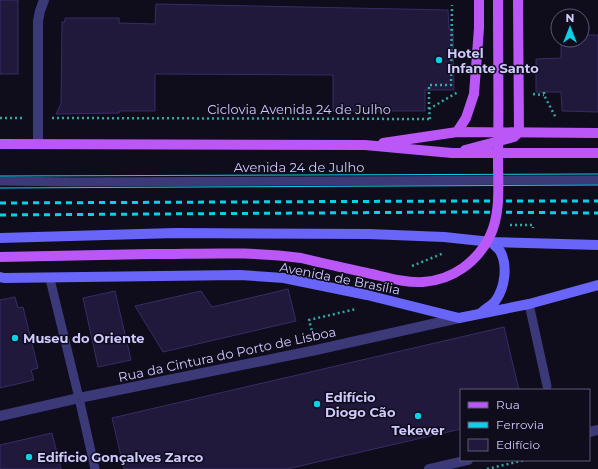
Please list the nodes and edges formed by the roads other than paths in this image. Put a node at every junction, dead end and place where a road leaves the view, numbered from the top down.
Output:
1 (44, 0) edge
2 (479, 0) edge
3 (498, 0) edge
4 (518, 0) edge
5 (457, 132) junction
6 (520, 132) junction
7 (598, 133) edge
8 (0, 144) edge
9 (38, 144) junction
10 (366, 145) junction
11 (452, 153) junction
12 (598, 153) edge
13 (598, 180) edge
14 (0, 181) edge
15 (0, 238) edge
16 (491, 242) junction
17 (598, 245) edge
18 (0, 258) edge
19 (0, 277) edge
20 (50, 279) junction
21 (598, 285) edge
22 (529, 304) junction
23 (480, 313) junction
24 (459, 318) junction
25 (546, 386) dead end
26 (79, 398) junction
27 (0, 416) edge
28 (464, 461) edge
29 (95, 469) edge
30 (429, 469) edge

1 - 9 street
2 - 5 main road
3 - 18 main road, bridge
4 - 6 main road
5 - 6 main road, Avenida 24 de Julho
5 - 10 main road, Avenida 24 de Julho
6 - 7 main road, Avenida 24 de Julho
6 - 11 main road
8 - 9 main road, Avenida 24 de Julho
9 - 10 main road, Avenida 24 de Julho
10 - 11 main road, Avenida 24 de Julho
11 - 12 main road, Avenida 24 de Julho
13 - 14 lane, Avenida 24 de Julho
15 - 16 street
16 - 17 street
16 - 23 street
19 - 20 street, Avenida de Brasília
20 - 24 street, Avenida de Brasília
20 - 26 lane
21 - 22 street, Avenida de Brasília
22 - 23 street, Avenida de Brasília
22 - 25 lane
23 - 24 street, Avenida de Brasília
24 - 26 street, Rua da Cintura do Porto de Lisboa
26 - 27 street, Rua da Cintura do Porto de Lisboa
26 - 29 lane
28 - 30 street

